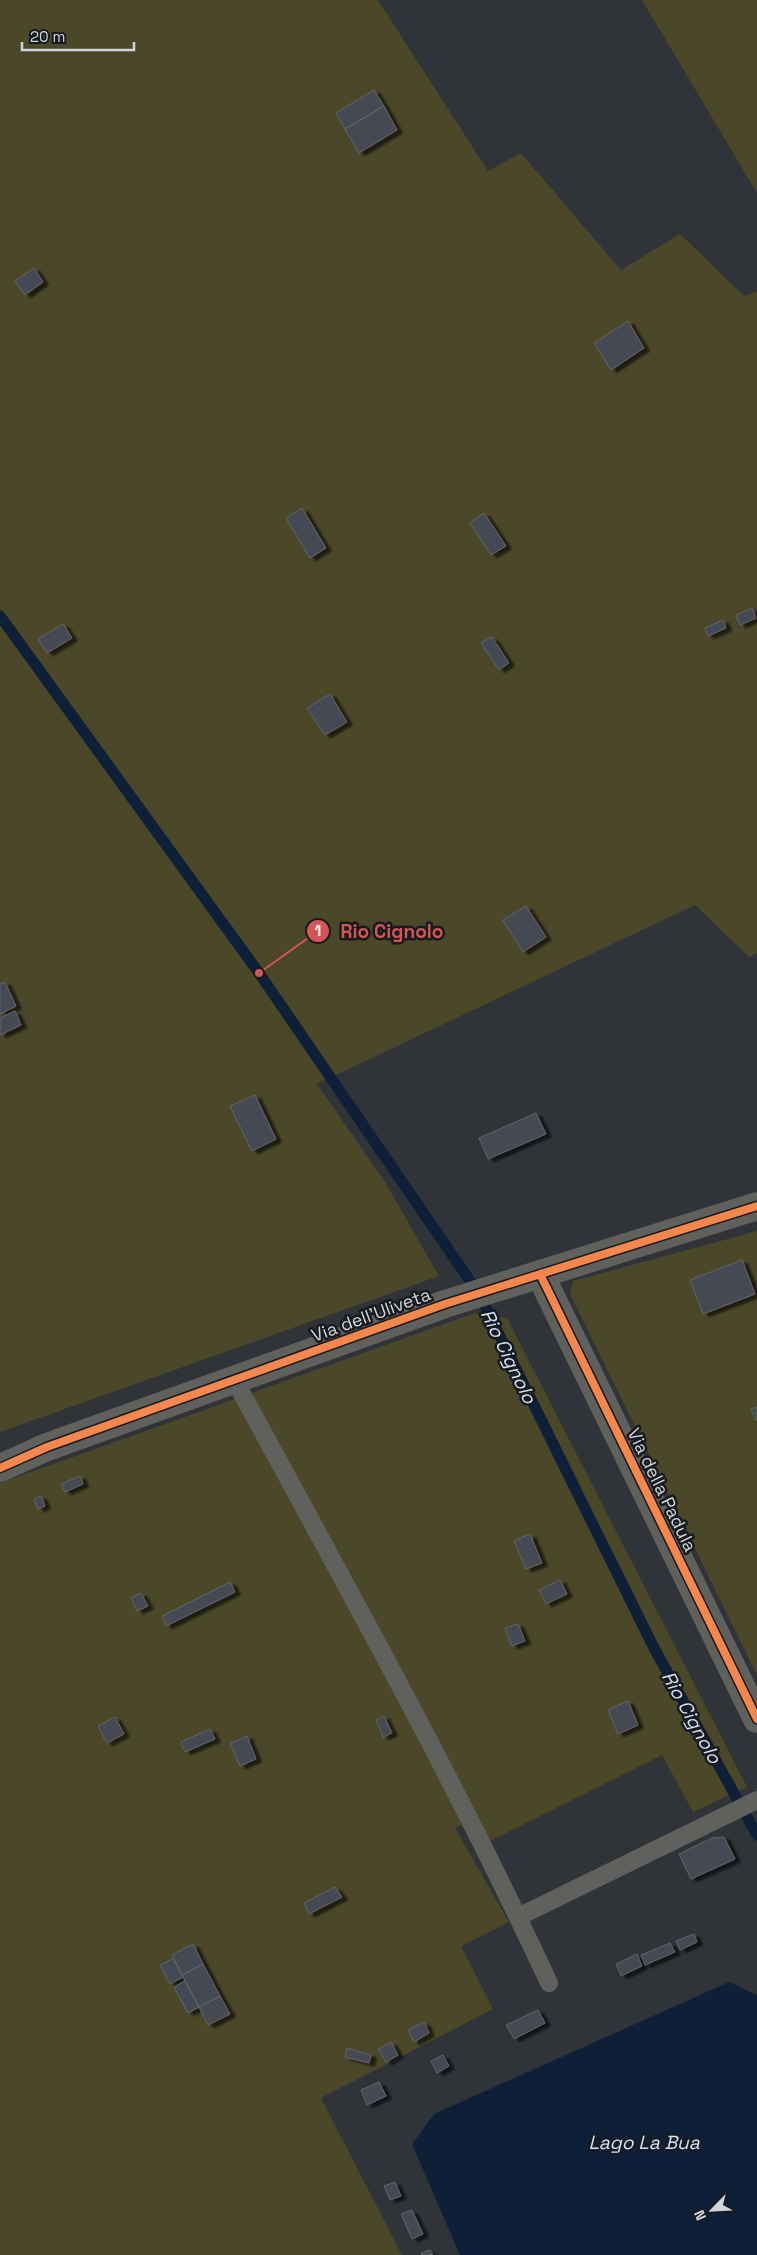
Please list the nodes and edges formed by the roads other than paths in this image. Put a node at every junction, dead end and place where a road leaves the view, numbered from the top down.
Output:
1 (757, 1206) edge
2 (540, 1274) junction
3 (235, 1381) junction
4 (0, 1468) edge
5 (757, 1719) edge
6 (757, 1800) edge
7 (518, 1917) junction
8 (549, 1984) dead end

1 - 2 street, Via dell'Uliveta
2 - 3 street, Via dell'Uliveta
2 - 5 street, Via della Padula
3 - 4 street, Via dell'Uliveta
3 - 7 lane
6 - 7 lane
7 - 8 lane

